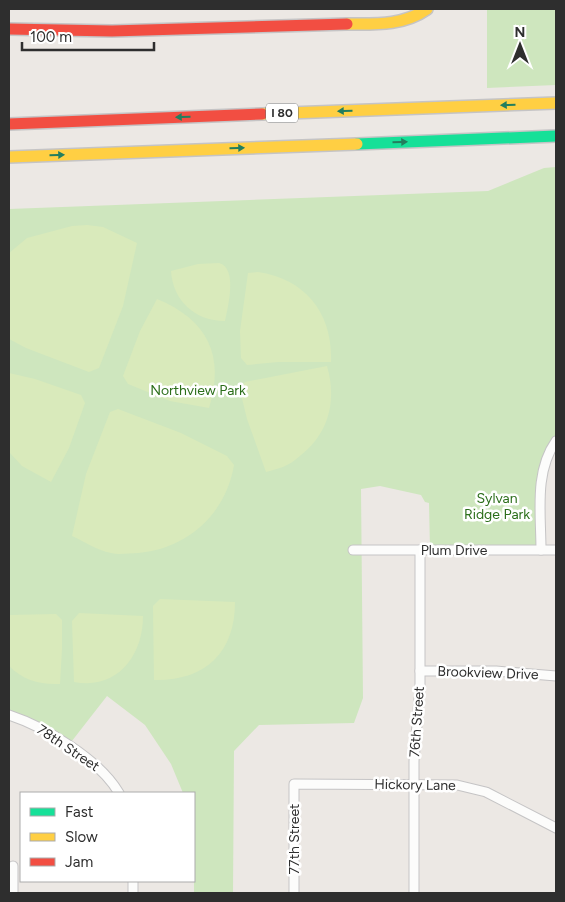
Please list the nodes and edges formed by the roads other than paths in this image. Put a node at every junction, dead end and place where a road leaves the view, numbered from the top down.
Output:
1 (427, 9) edge
2 (9, 29) edge
3 (556, 103) edge
4 (9, 124) edge
5 (556, 136) edge
6 (9, 157) edge
7 (556, 441) edge
8 (353, 550) dead end
9 (420, 550) junction
10 (541, 550) junction
11 (556, 550) edge
12 (420, 670) junction
13 (556, 676) edge
14 (9, 715) edge
15 (294, 784) joint
16 (414, 785) junction
17 (118, 792) edge
18 (556, 828) edge
19 (13, 866) dead end
20 (13, 893) edge
21 (294, 893) edge
22 (414, 893) edge

1 - 2 main road
3 -> 4 main road, I 80
6 -> 5 main road
7 - 10 street
8 - 9 street, Plum Drive
9 - 10 street, Plum Drive
9 - 12 street, 76th Street
10 - 11 street, Plum Drive
12 - 13 street, Brookview Drive
12 - 16 street, 76th Street
14 - 17 street, 78th Street
15 - 16 street, Hickory Lane
15 - 21 street, 77th Street
16 - 18 street, Hickory Lane
16 - 22 street, 76th Street
19 - 20 street

